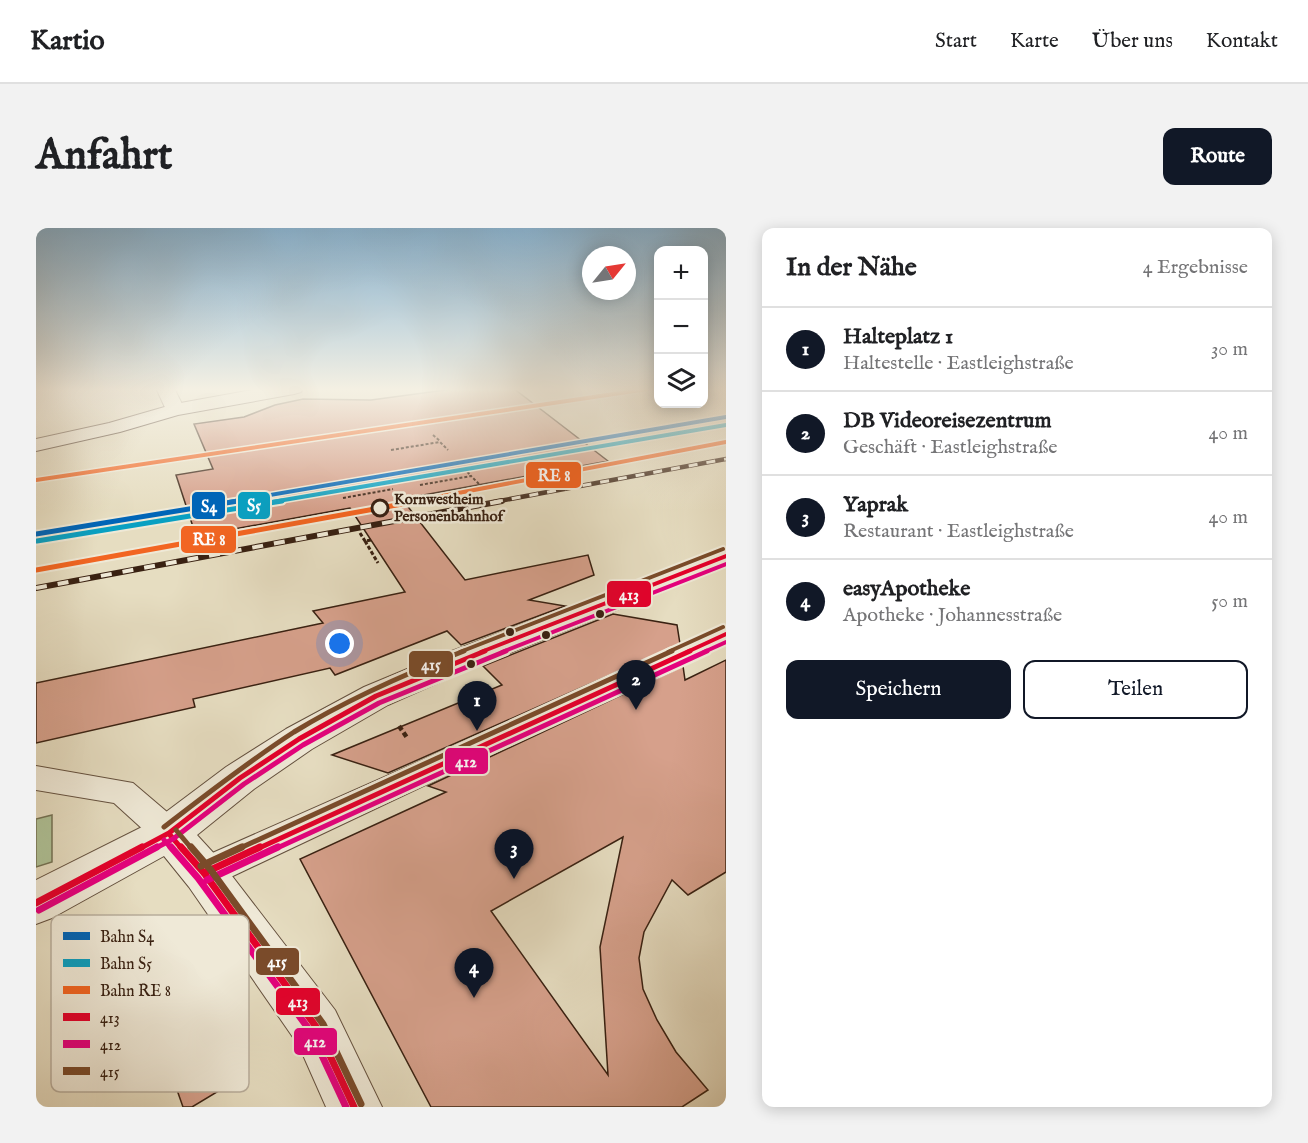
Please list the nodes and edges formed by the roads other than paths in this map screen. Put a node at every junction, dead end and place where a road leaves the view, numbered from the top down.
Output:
1 (105, 429) edge
2 (36, 445) edge
3 (726, 556) edge
4 (726, 634) edge
5 (36, 778) edge
6 (169, 833) junction
7 (204, 873) junction
8 (36, 903) edge
9 (235, 915) edge
10 (249, 935) edge
11 (354, 1107) edge

1 - 2 street
3 - 6 street
4 - 7 lane
5 - 6 lane
6 - 7 street
6 - 8 street
7 - 9 street
10 - 11 street

